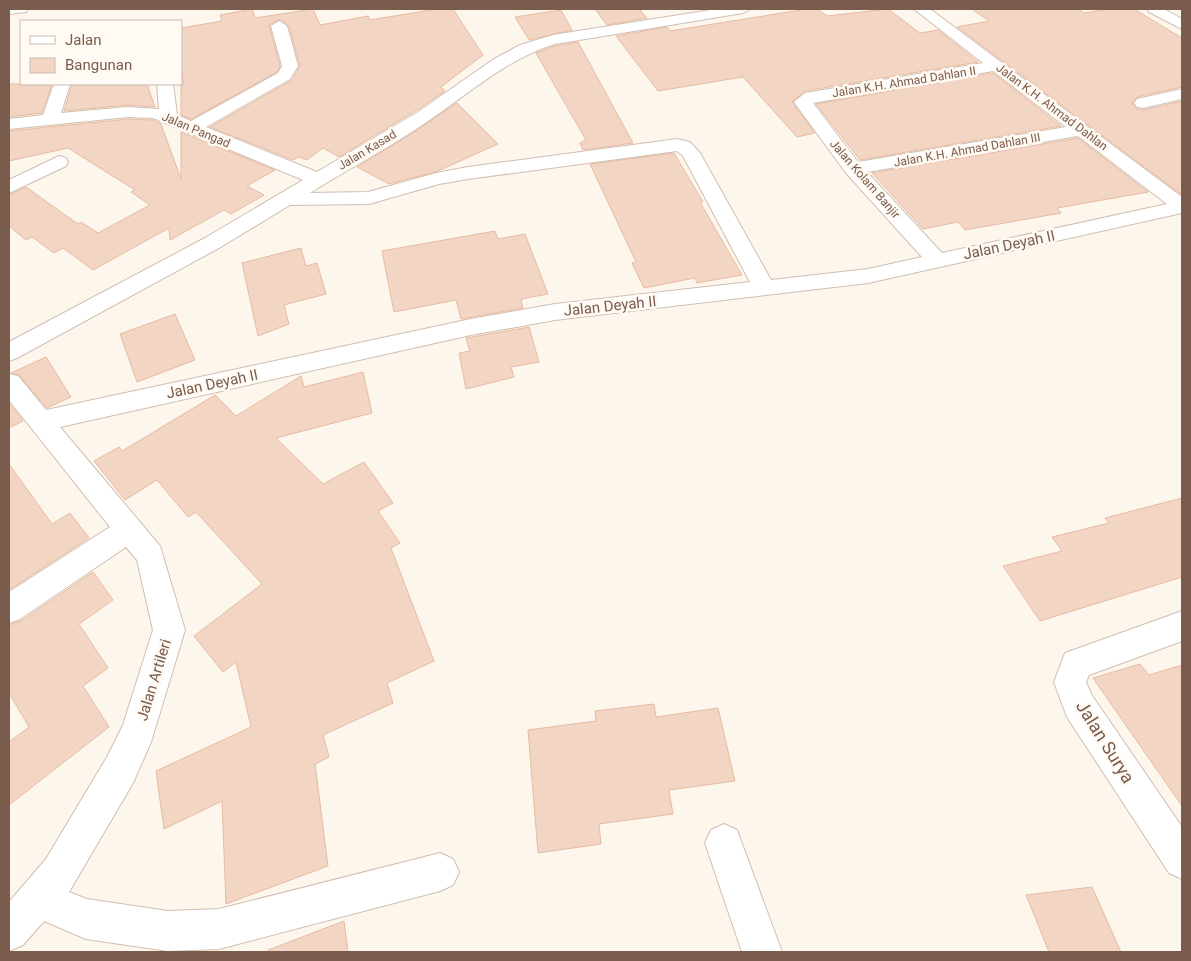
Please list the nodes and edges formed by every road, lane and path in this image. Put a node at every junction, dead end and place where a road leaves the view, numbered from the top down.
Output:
1 (21, 9) edge
2 (743, 9) edge
3 (921, 9) edge
4 (1154, 9) edge
5 (9, 10) edge
6 (1182, 25) edge
7 (279, 26) dead end
8 (997, 66) junction
9 (62, 85) edge
10 (165, 85) edge
11 (1182, 94) edge
12 (811, 97) joint
13 (1143, 103) dead end
14 (169, 120) junction
15 (50, 121) junction
16 (9, 124) edge
17 (190, 128) junction
18 (1082, 130) junction
19 (59, 162) dead end
20 (853, 169) junction
21 (318, 179) junction
22 (9, 187) edge
23 (285, 199) junction
24 (1182, 206) edge
25 (937, 261) junction
26 (765, 289) junction
27 (9, 352) edge
28 (9, 383) edge
29 (40, 422) junction
30 (129, 530) junction
31 (9, 609) edge
32 (1182, 626) edge
33 (724, 843) dead end
34 (1182, 860) edge
35 (440, 872) dead end
36 (38, 898) junction
37 (9, 930) edge
38 (762, 952) edge

1 - 5 street
2 - 21 street, Jalan Kasad
3 - 8 street, Jalan K.H. Ahmad Dahlan
4 - 6 street
7 - 17 street
8 - 12 street, Jalan K.H. Ahmad Dahlan II
8 - 18 street, Jalan K.H. Ahmad Dahlan
9 - 15 street
10 - 14 street
11 - 13 street
12 - 20 street, Jalan Kolam Banjir
14 - 15 street, Jalan Pangad
14 - 17 street, Jalan Pangad
15 - 16 street, Jalan Pangad
17 - 21 street, Jalan Pangad
18 - 20 street, Jalan K.H. Ahmad Dahlan III
18 - 24 street, Jalan K.H. Ahmad Dahlan
19 - 22 street
20 - 25 street, Jalan Kolam Banjir
21 - 23 street, Jalan Kasad
23 - 26 street
23 - 27 street, Jalan Kasad
24 - 25 street, Jalan Deyah II
25 - 26 street, Jalan Deyah II
26 - 29 street, Jalan Deyah II
28 - 29 street, Jalan Artileri
29 - 30 street, Jalan Artileri
30 - 31 street
30 - 36 street, Jalan Artileri
32 - 34 street, Jalan Surya
33 - 38 street
35 - 36 street
36 - 37 street, Jalan Artileri

